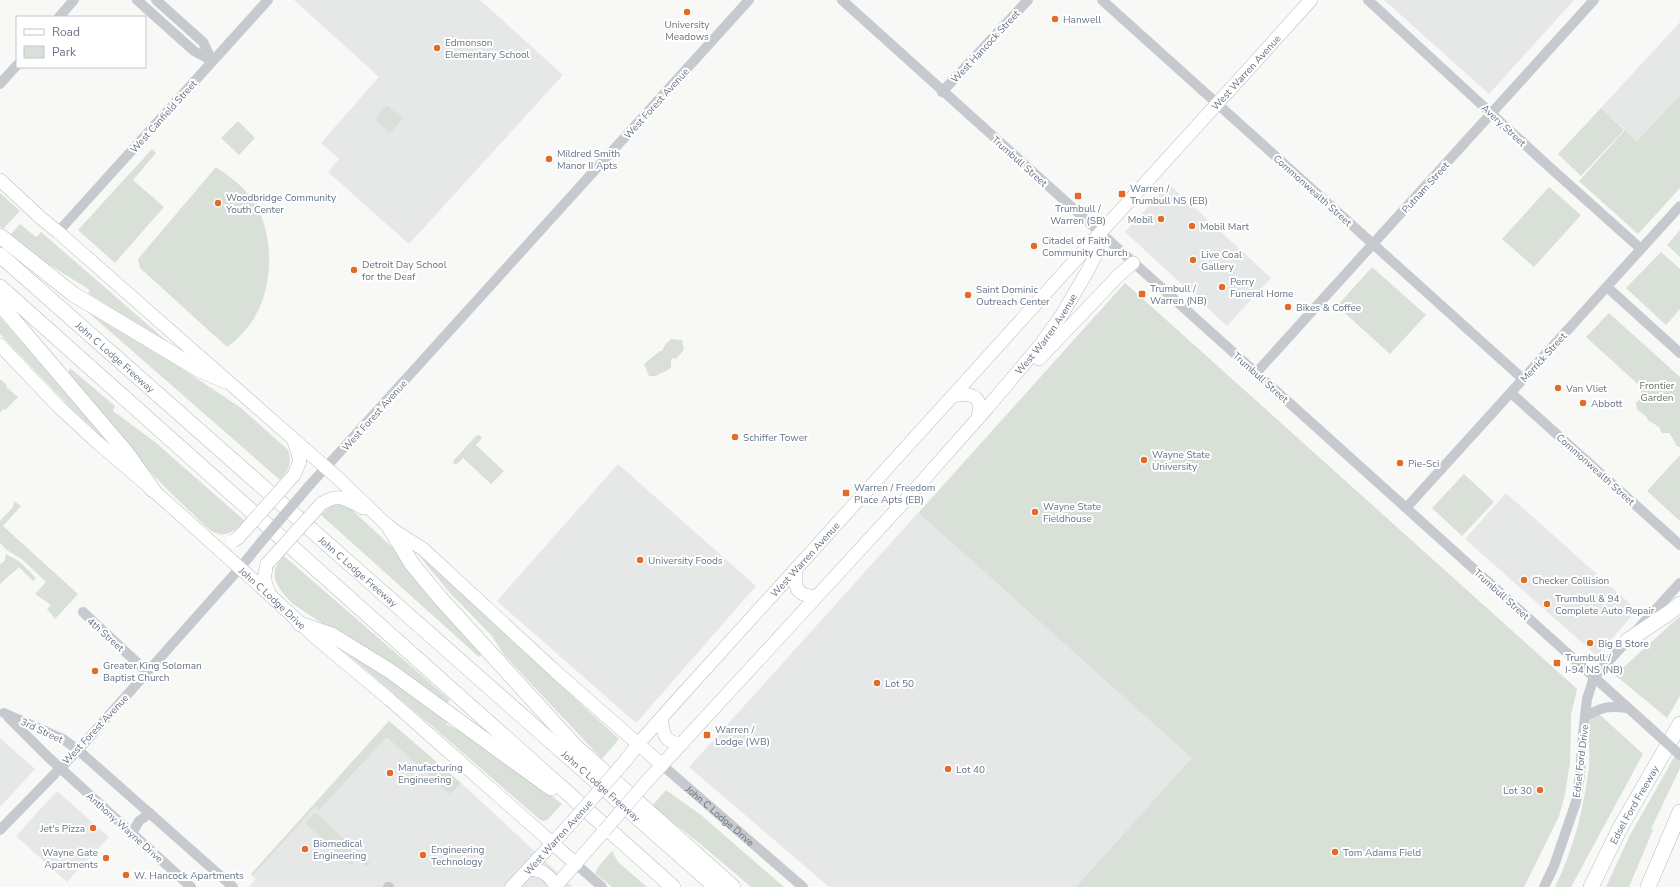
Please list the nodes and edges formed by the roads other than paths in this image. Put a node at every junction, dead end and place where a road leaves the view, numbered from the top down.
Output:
1 (74, 0) edge
2 (137, 0) edge
3 (156, 0) edge
4 (268, 0) edge
5 (749, 0) edge
6 (842, 0) edge
7 (1028, 0) edge
8 (1102, 0) edge
9 (1311, 0) edge
10 (1368, 0) edge
11 (1594, 0) edge
12 (60, 16) edge
13 (212, 60) junction
14 (16, 66) edge
15 (0, 84) edge
16 (942, 92) junction
17 (1217, 104) junction
18 (1491, 113) junction
19 (0, 180) edge
20 (1680, 206) edge
21 (58, 232) junction
22 (1100, 233) junction
23 (0, 236) edge
24 (1373, 244) junction
25 (1641, 249) junction
26 (0, 255) edge
27 (1133, 263) junction
28 (0, 287) edge
29 (1607, 287) junction
30 (0, 304) edge
31 (0, 345) edge
32 (1680, 353) edge
33 (1256, 373) junction
34 (1523, 379) junction
35 (226, 381) junction
36 (1511, 393) junction
37 (954, 396) junction
38 (988, 407) junction
39 (978, 418) junction
40 (293, 439) junction
41 (326, 468) junction
42 (153, 490) junction
43 (1406, 508) junction
44 (378, 517) junction
45 (390, 528) junction
46 (208, 540) junction
47 (1680, 545) edge
48 (239, 569) junction
49 (796, 569) junction
50 (1680, 583) edge
51 (270, 595) junction
52 (816, 598) junction
53 (1680, 604) edge
54 (83, 612) dead end
55 (300, 624) junction
56 (1627, 641) junction
57 (147, 672) junction
58 (1594, 678) junction
59 (1628, 708) junction
60 (2, 711) edge
61 (1585, 717) junction
62 (661, 719) junction
63 (1680, 724) edge
64 (638, 744) junction
65 (682, 744) junction
66 (78, 750) junction
67 (1680, 755) edge
68 (662, 765) junction
69 (60, 767) junction
70 (569, 793) junction
71 (1680, 812) edge
72 (150, 813) junction
73 (0, 830) edge
74 (132, 833) junction
75 (552, 843) junction
76 (576, 864) junction
77 (529, 869) junction
78 (191, 887) edge
79 (233, 887) edge
80 (512, 887) edge
81 (555, 887) edge
82 (602, 887) edge
83 (673, 887) edge
84 (716, 887) edge
85 (733, 887) edge
86 (803, 887) edge
87 (1544, 887) edge
88 (1591, 887) edge
89 (1648, 887) edge

1 - 12 street
2 - 13 street
3 - 13 street
4 - 13 street, West Canfield Street
5 - 41 street, West Forest Avenue
6 - 16 street, Trumbull Street
7 - 16 street, West Hancock Street
8 - 17 street, Commonwealth Street
9 - 17 main road, West Warren Avenue
10 - 18 street, Avery Street
11 - 18 street, Putnam Street
13 - 21 street, West Canfield Street
14 - 15 street
16 - 22 street, Trumbull Street
17 - 22 main road, West Warren Avenue
17 - 24 street, Commonwealth Street
18 - 24 street, Putnam Street
18 - 25 street, Avery Street
19 - 21 main road
20 - 25 street, Merrick Street
21 - 35 main road
22 - 27 street, Trumbull Street
22 - 37 main road, West Warren Avenue
22 - 38 main road, West Warren Avenue
23 - 35 highway
24 - 33 street, Putnam Street
24 - 34 street, Commonwealth Street
25 - 29 street, Merrick Street
26 - 84 highway, John C Lodge Freeway
27 - 33 street, Trumbull Street
27 - 38 main road
28 - 70 highway
29 - 32 street
29 - 34 street, Merrick Street
30 - 42 highway
31 - 42 main road, John C Lodge Drive
33 - 43 street, Trumbull Street
34 - 36 street, Merrick Street
35 - 40 main road
36 - 43 street, Merrick Street
36 - 47 street, Commonwealth Street
37 - 39 main road
37 - 49 main road, West Warren Avenue
38 - 39 main road, West Warren Avenue
39 - 52 main road, West Warren Avenue
40 - 41 main road
40 - 46 main road, bridge
41 - 44 main road
41 - 48 street, West Forest Avenue, bridge
42 - 46 main road, John C Lodge Drive
43 - 58 street, Trumbull Street
44 - 45 main road
44 - 51 main road, bridge
45 - 64 main road, John C Lodge Drive
45 - 85 highway
46 - 48 main road, John C Lodge Drive
48 - 51 main road, John C Lodge Drive
48 - 57 street, West Forest Avenue
49 - 52 main road
49 - 62 main road, West Warren Avenue
50 - 56 street
51 - 55 main road, John C Lodge Drive
52 - 65 main road, West Warren Avenue
53 - 56 highway
54 - 57 street, 4th Street
55 - 70 highway
55 - 75 main road, John C Lodge Drive
56 - 58 street
57 - 66 street, West Forest Avenue
58 - 59 street, Trumbull Street
58 - 61 street, Edsel Ford Drive
59 - 61 street
59 - 67 street, Trumbull Street, bridge
60 - 66 street, 3rd Street
60 - 69 street, 3rd Street
61 - 87 street, Edsel Ford Drive
62 - 64 main road, West Warren Avenue
62 - 65 main road
63 - 88 highway, Edsel Ford Freeway
64 - 68 main road, John C Lodge Drive
64 - 75 main road, West Warren Avenue, bridge
65 - 68 main road, West Warren Avenue
66 - 69 street, West Forest Avenue
66 - 72 street, 3rd Street
68 - 76 main road, West Warren Avenue, bridge
68 - 86 street, John C Lodge Drive
69 - 73 street, West Forest Avenue
69 - 74 street, Anthony Wayne Drive
70 - 83 highway
71 - 89 highway
72 - 74 street
72 - 79 street, 3rd Street
74 - 78 street, Anthony Wayne Drive
75 - 76 main road, John C Lodge Drive
75 - 77 main road, West Warren Avenue
76 - 81 main road, West Warren Avenue
76 - 82 street
77 - 80 main road, West Warren Avenue
77 - 81 main road

